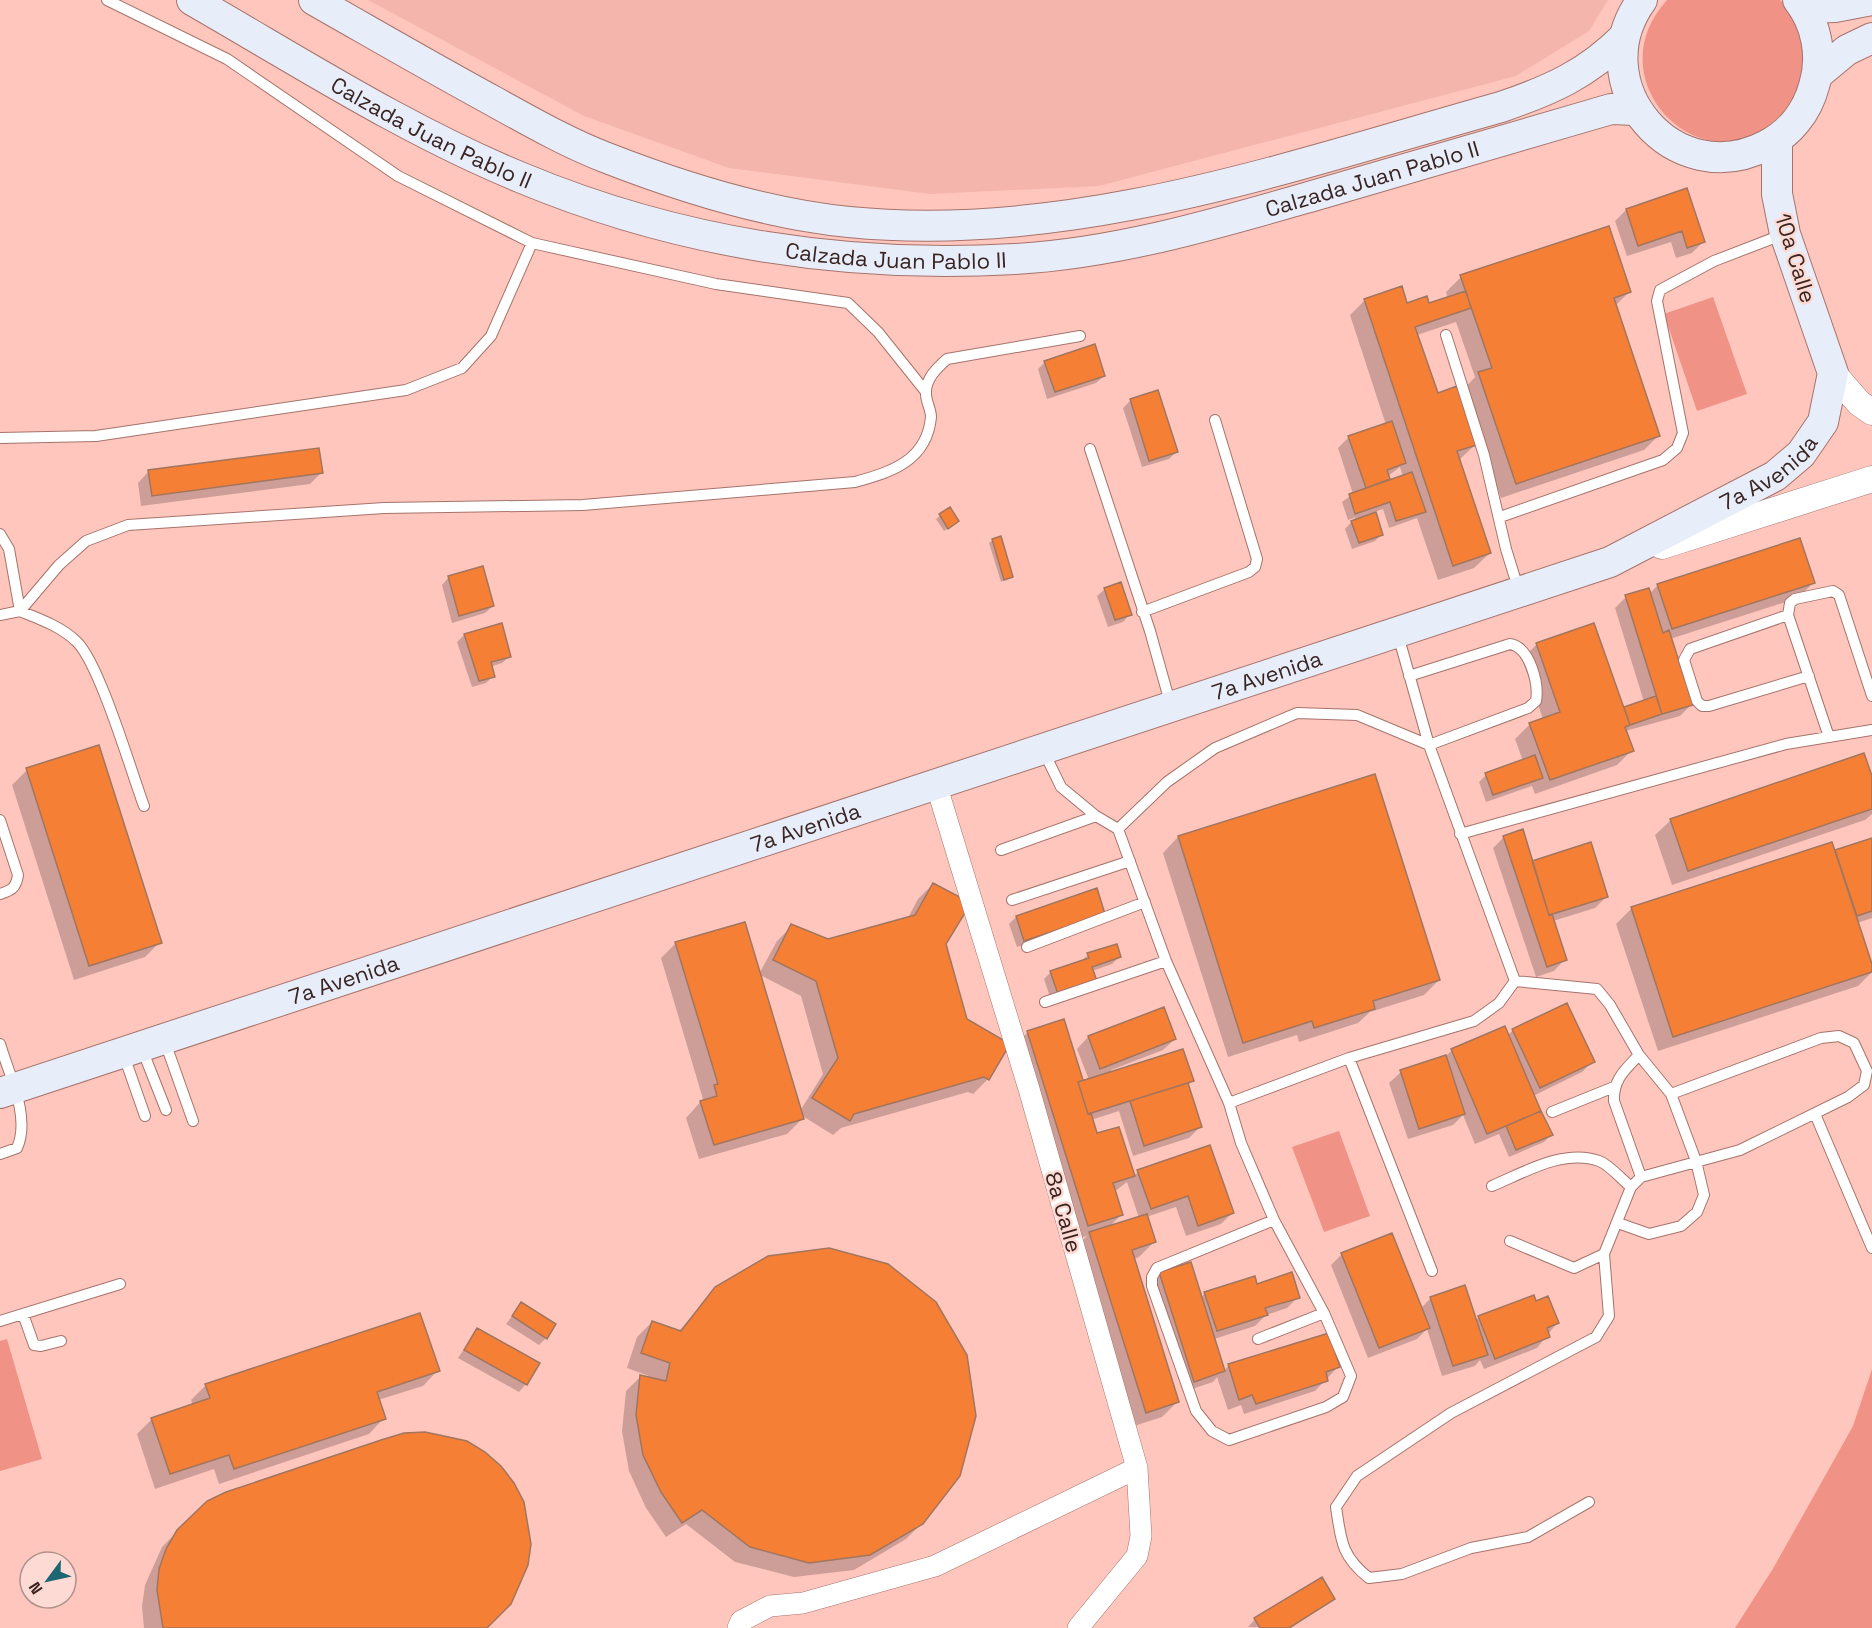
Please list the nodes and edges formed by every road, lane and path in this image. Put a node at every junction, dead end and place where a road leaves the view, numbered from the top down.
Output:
1 (107, 0) edge
2 (192, 0) edge
3 (314, 0) edge
4 (1642, 0) edge
5 (1872, 0) edge
6 (1801, 4) edge
7 (1624, 37) junction
8 (1872, 38) edge
9 (1818, 74) junction
10 (1636, 110) junction
11 (1777, 140) junction
12 (1785, 234) junction
13 (532, 243) junction
14 (1446, 335) dead end
15 (1080, 336) dead end
16 (1833, 373) junction
17 (926, 392) junction
18 (1872, 412) edge
19 (1215, 420) dead end
20 (0, 438) edge
21 (1090, 449) dead end
22 (1872, 478) edge
23 (1500, 517) junction
24 (0, 534) edge
25 (1610, 562) junction
26 (1519, 592) junction
27 (20, 611) junction
28 (1142, 612) junction
29 (0, 615) edge
30 (1788, 615) junction
31 (1397, 632) junction
32 (1809, 675) junction
33 (1409, 676) junction
34 (1872, 696) edge
35 (1171, 706) junction
36 (1872, 730) edge
37 (1829, 737) junction
38 (1429, 745) junction
39 (1042, 749) junction
40 (936, 784) junction
41 (144, 806) dead end
42 (1096, 816) junction
43 (0, 820) edge
44 (1118, 829) junction
45 (1460, 834) junction
46 (1001, 850) dead end
47 (1130, 861) junction
48 (0, 894) edge
49 (1012, 900) dead end
50 (1145, 902) junction
51 (1027, 947) dead end
52 (1166, 962) junction
53 (1515, 981) junction
54 (1045, 1002) dead end
55 (0, 1044) edge
56 (142, 1046) junction
57 (1640, 1054) junction
58 (1349, 1058) junction
59 (1614, 1087) junction
60 (6, 1091) edge
61 (1671, 1094) junction
62 (1229, 1103) junction
63 (166, 1110) dead end
64 (1552, 1112) dead end
65 (1815, 1114) junction
66 (145, 1116) dead end
67 (192, 1121) dead end
68 (0, 1154) edge
69 (1696, 1161) junction
70 (1641, 1177) junction
71 (1492, 1186) dead end
72 (1632, 1187) junction
73 (1274, 1220) junction
74 (1618, 1223) junction
75 (1509, 1241) dead end
76 (1872, 1248) edge
77 (1604, 1254) junction
78 (1432, 1271) dead end
79 (120, 1284) dead end
80 (1323, 1313) junction
81 (23, 1314) junction
82 (0, 1321) edge
83 (1258, 1339) dead end
84 (61, 1341) dead end
85 (1137, 1468) junction
86 (1589, 1502) dead end
87 (738, 1628) edge
88 (1078, 1628) edge

1 - 13 lane
2 - 10 main road, Calzada Juan Pablo II
3 - 7 main road, Calzada Juan Pablo II
4 - 7 main road
5 - 6 main road
6 - 9 main road
7 - 10 main road
8 - 9 main road
9 - 11 main road
10 - 11 main road
11 - 12 main road, 10a Calle
12 - 16 main road, 10a Calle
12 - 23 lane
13 - 17 lane
13 - 20 lane
14 - 23 lane
15 - 17 lane
16 - 18 street
16 - 25 main road, 7a Avenida
17 - 27 lane
19 - 28 lane
21 - 28 lane
22 - 25 street, 7a Avenida
23 - 26 lane
24 - 27 lane
25 - 26 main road, 7a Avenida
26 - 31 main road, 7a Avenida
27 - 29 lane
27 - 41 lane
28 - 35 lane
30 - 32 lane
30 - 32 lane
30 - 34 lane
31 - 33 lane
31 - 35 main road, 7a Avenida
32 - 37 lane
33 - 38 lane
33 - 38 lane
35 - 39 main road, 7a Avenida
36 - 37 lane
37 - 45 lane
38 - 44 lane
38 - 45 lane
39 - 40 main road, 7a Avenida
39 - 42 lane
40 - 56 main road, 7a Avenida
40 - 85 street, 8a Calle
42 - 44 lane
42 - 46 lane
43 - 48 lane
44 - 47 lane
45 - 53 lane
47 - 49 lane
47 - 50 lane
50 - 51 lane
50 - 52 lane
52 - 54 lane
52 - 62 lane
53 - 57 lane
53 - 58 lane
55 - 60 lane
56 - 60 main road, 7a Avenida
56 - 63 lane
56 - 66 lane
56 - 67 lane
57 - 59 lane
57 - 61 lane
58 - 62 lane
58 - 78 lane
59 - 64 lane
59 - 70 lane
60 - 68 lane
61 - 65 lane
61 - 69 lane
62 - 73 lane
65 - 69 lane
65 - 76 lane
69 - 70 lane
69 - 74 lane
70 - 72 lane
71 - 72 lane
72 - 74 lane
73 - 80 lane
73 - 80 lane
74 - 77 lane
75 - 77 lane
77 - 86 lane
79 - 81 lane
80 - 83 lane
81 - 82 lane
81 - 84 lane
85 - 87 street
85 - 88 street, 8a Calle

